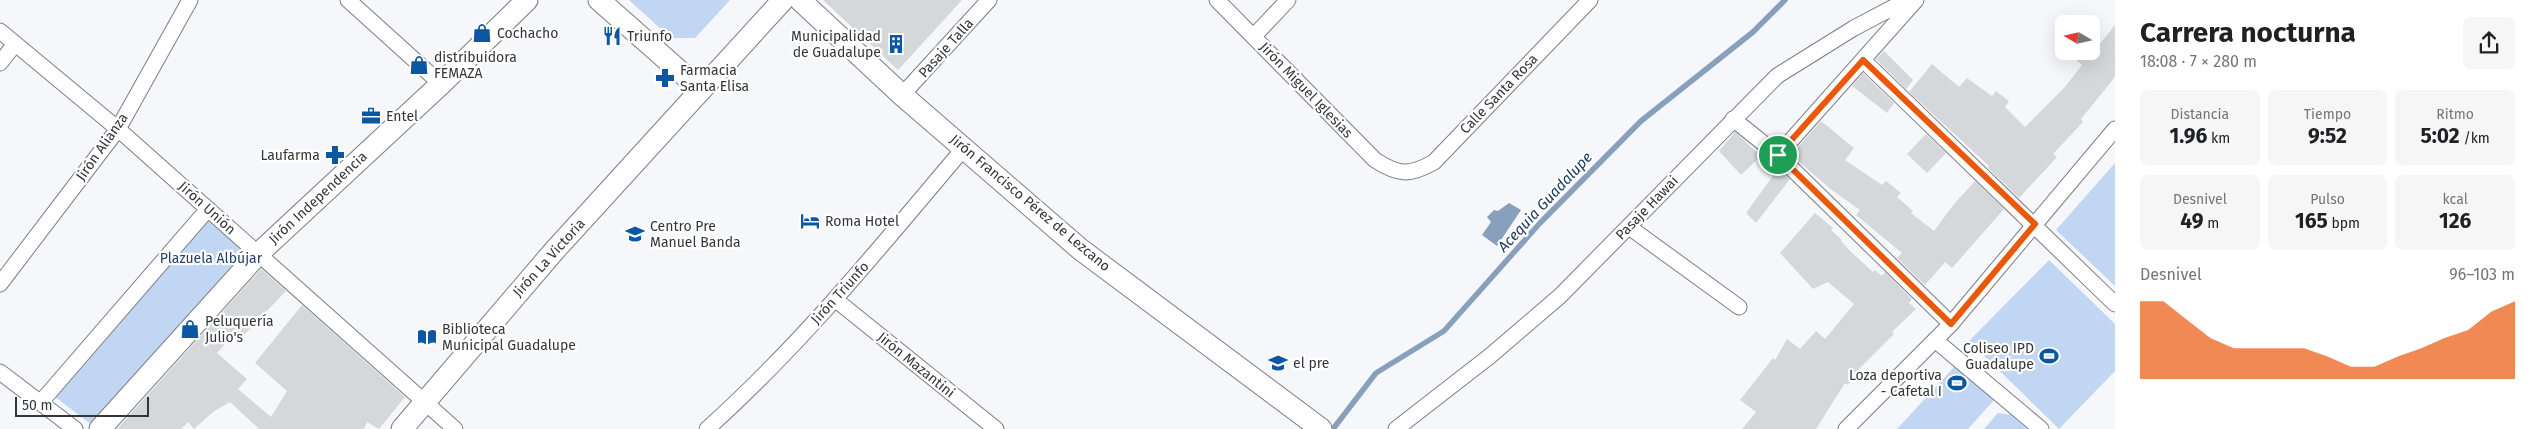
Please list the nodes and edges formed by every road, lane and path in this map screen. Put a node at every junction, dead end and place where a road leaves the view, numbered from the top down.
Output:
1 (190, 0) edge
2 (348, 0) edge
3 (527, 0) edge
4 (599, 0) edge
5 (783, 0) edge
6 (800, 0) edge
7 (988, 0) edge
8 (1217, 0) edge
9 (1288, 0) edge
10 (1590, 0) edge
11 (1907, 0) edge
12 (1916, 0) edge
13 (0, 31) edge
14 (1254, 36) junction
15 (15, 44) junction
16 (1863, 60) junction
17 (0, 63) edge
18 (441, 84) junction
19 (701, 90) junction
20 (902, 95) junction
21 (1733, 119) junction
22 (118, 128) junction
23 (2115, 131) edge
24 (964, 148) junction
25 (1778, 155) junction
26 (1401, 173) joint
27 (208, 208) junction
28 (2035, 224) junction
29 (1629, 227) junction
30 (258, 254) junction
31 (0, 284) edge
32 (836, 300) junction
33 (2115, 304) edge
34 (1739, 307) dead end
35 (1951, 324) junction
36 (1935, 340) junction
37 (0, 372) edge
38 (424, 400) junction
39 (41, 402) junction
40 (1855, 426) edge
41 (1314, 427) edge
42 (75, 429) edge
43 (100, 429) edge
44 (402, 429) edge
45 (455, 429) edge
46 (706, 429) edge
47 (996, 429) edge
48 (1396, 429) edge
49 (2041, 429) edge

1 - 22 street, Jirón Alianza
2 - 18 street
3 - 18 street, Jirón Independencia
4 - 19 street
5 - 19 street, Jirón La Victoria
6 - 20 street, Jirón Francisco Pérez de Lezcano
7 - 20 street, Pasaje Talla
8 - 14 street, Jirón Miguel Iglesias
9 - 14 street
10 - 26 street, Calle Santa Rosa
11 - 21 street, Pasaje Hawai
12 - 16 street
13 - 15 street, Jirón Unión
14 - 26 street, Jirón Miguel Iglesias
15 - 17 street
15 - 22 street, Jirón Unión
16 - 25 street
16 - 28 street
18 - 30 street, Jirón Independencia
19 - 38 street, Jirón La Victoria
20 - 24 street, Jirón Francisco Pérez de Lezcano
21 - 25 street
21 - 29 street, Pasaje Hawai
22 - 27 street, Jirón Unión
22 - 31 street, Jirón Alianza
23 - 28 street
24 - 32 street, Jirón Triunfo
24 - 41 street, Jirón Francisco Pérez de Lezcano
25 - 35 street
27 - 30 street, Jirón Unión
27 - 39 street
28 - 33 street
28 - 35 street
29 - 34 street
29 - 48 street, Pasaje Hawai
30 - 38 street, Jirón Unión
30 - 43 street, Jirón Independencia
32 - 46 street, Jirón Triunfo
32 - 47 street, Jirón Mazantini
35 - 36 street
36 - 40 street
36 - 49 street
37 - 39 street
38 - 44 street, Jirón La Victoria
38 - 45 street, Jirón Unión
39 - 42 street

